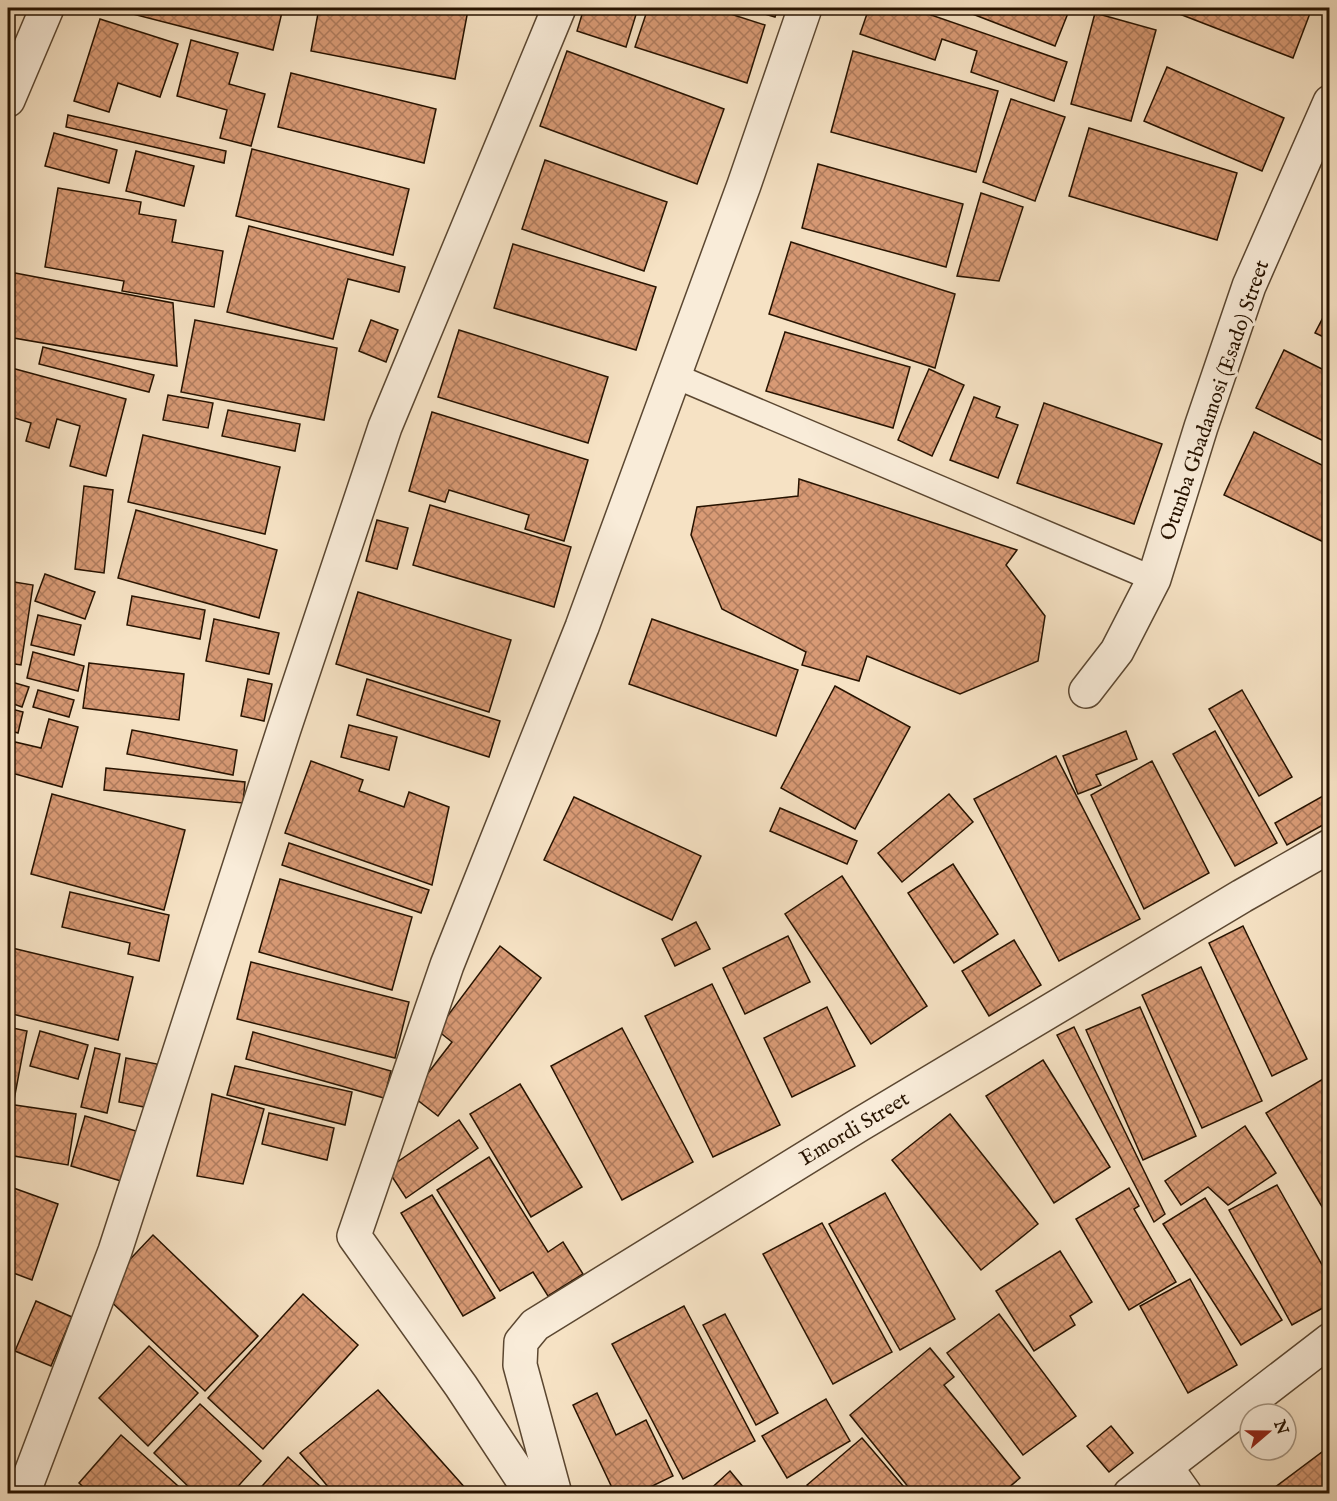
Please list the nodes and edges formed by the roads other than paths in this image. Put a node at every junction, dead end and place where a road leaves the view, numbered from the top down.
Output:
1 (47, 8) edge
2 (558, 8) edge
3 (805, 8) edge
4 (8, 100) edge
5 (1329, 102) edge
6 (675, 376) junction
7 (1154, 579) junction
8 (1086, 691) dead end
9 (1329, 846) edge
10 (1329, 1340) edge
11 (1166, 1467) junction
12 (22, 1494) edge
13 (532, 1494) edge
14 (555, 1494) edge
15 (1130, 1494) edge
16 (1185, 1494) edge

1 - 4 street
2 - 12 street
3 - 6 street
5 - 7 street, Otunba Gbadamosi (Esado) Street
6 - 7 lane
6 - 13 street
7 - 8 street, Otunba Gbadamosi (Esado) Street
9 - 14 street, Emordi Street
10 - 11 street
11 - 15 street
11 - 16 street

